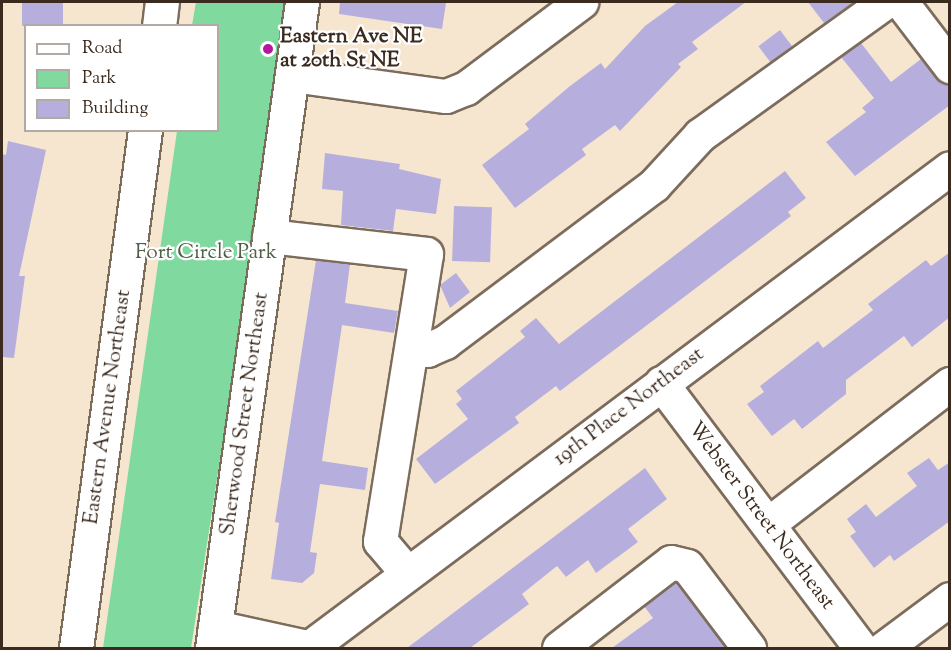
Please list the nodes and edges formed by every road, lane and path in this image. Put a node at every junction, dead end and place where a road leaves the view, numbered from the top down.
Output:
1 (162, 2) edge
2 (302, 2) edge
3 (581, 2) edge
4 (885, 2) edge
5 (901, 2) edge
6 (159, 24) edge
7 (950, 66) edge
8 (291, 75) junction
9 (145, 132) edge
10 (950, 168) edge
11 (269, 237) junction
12 (414, 348) junction
13 (661, 383) junction
14 (950, 384) edge
15 (768, 524) junction
16 (407, 573) junction
17 (950, 599) edge
18 (214, 638) edge
19 (76, 648) edge
20 (310, 648) edge
21 (559, 648) edge
22 (749, 648) edge
23 (861, 648) edge
24 (884, 648) edge

1 - 6 street
2 - 8 street, Sherwood Street Northeast
3 - 8 street
4 - 12 street
5 - 7 street
8 - 11 street, Sherwood Street Northeast
9 - 19 street, Eastern Avenue Northeast
10 - 13 street, 19th Place Northeast
11 - 12 street
11 - 18 street, Sherwood Street Northeast
12 - 16 street
13 - 15 street, Webster Street Northeast
13 - 16 street, 19th Place Northeast
14 - 15 street
15 - 23 street, Webster Street Northeast
16 - 20 street, 19th Place Northeast
17 - 24 street
18 - 20 street
21 - 22 street

